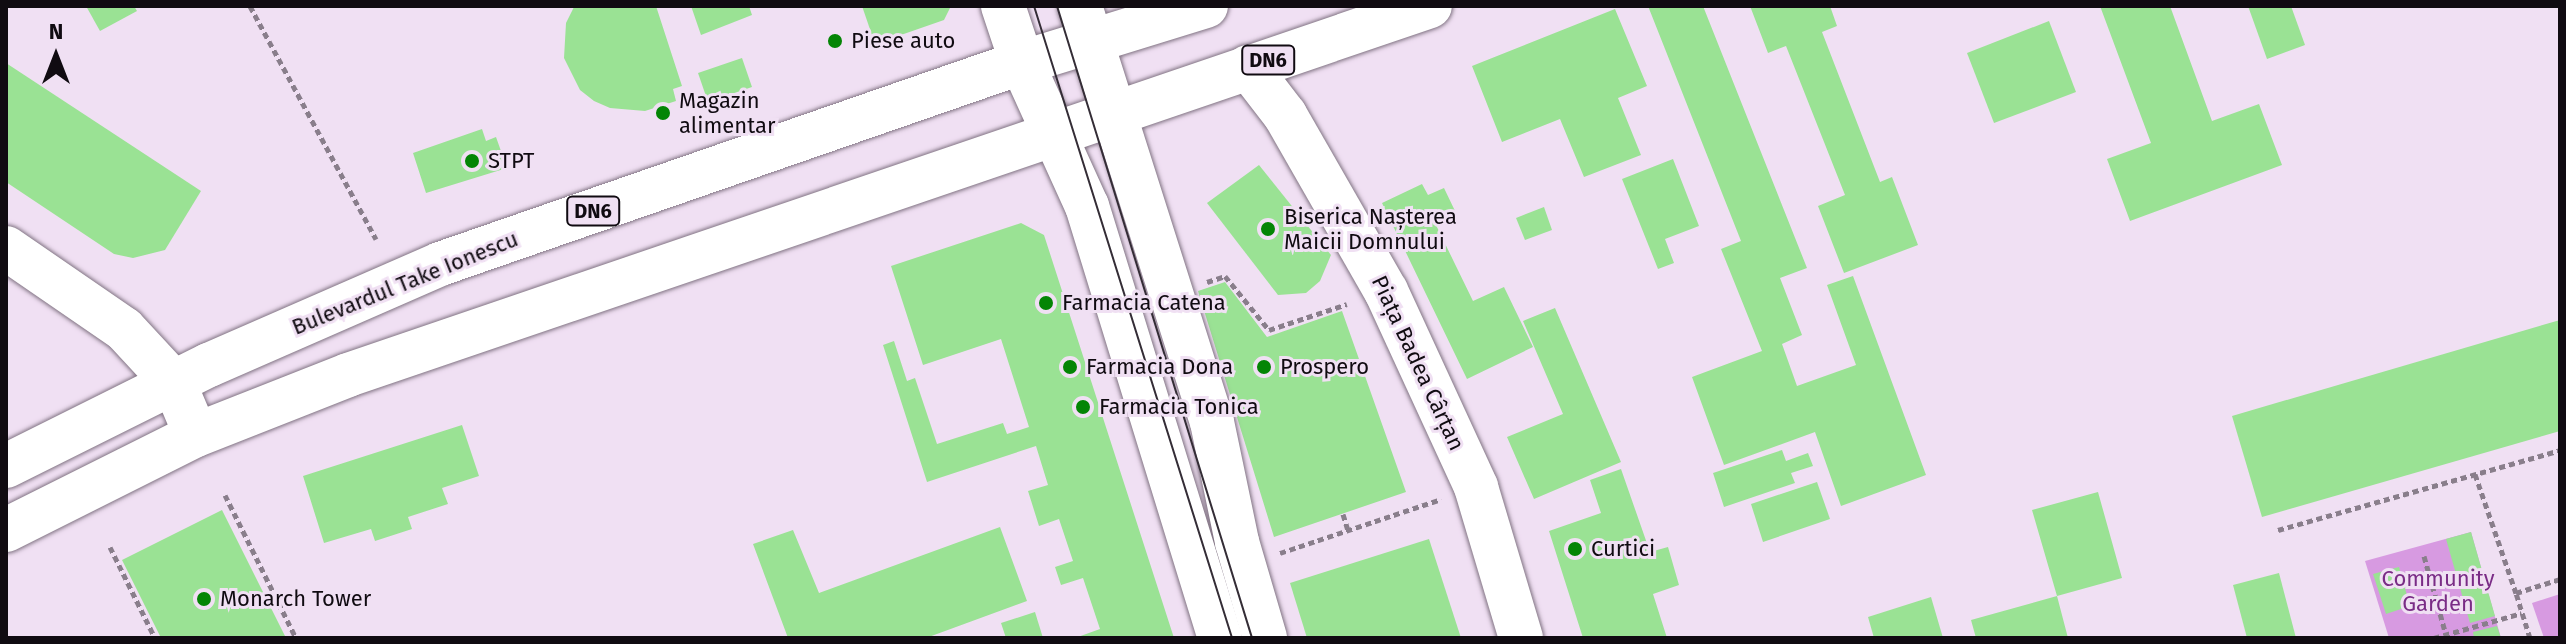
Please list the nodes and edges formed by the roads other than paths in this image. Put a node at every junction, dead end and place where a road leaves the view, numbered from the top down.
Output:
1 (1003, 6) edge
2 (1206, 6) edge
3 (1430, 6) edge
4 (1086, 25) edge
5 (1022, 63) junction
6 (1248, 67) junction
7 (1114, 111) junction
8 (1054, 132) junction
9 (6, 248) edge
10 (174, 383) junction
11 (196, 435) junction
12 (6, 466) edge
13 (6, 530) edge
14 (1220, 638) edge
15 (1265, 638) edge
16 (1521, 638) edge

1 - 5 main road
2 - 4 main road, DN6
3 - 6 main road, DN6
4 - 5 main road, Bulevardul Take Ionescu / DN6
4 - 7 main road
5 - 8 main road
5 - 10 main road, Bulevardul Take Ionescu / DN6
6 - 7 main road, DN6
6 - 16 main road, Piața Badea Cârțan
7 - 8 main road, DN6
7 - 15 main road
8 - 11 main road, DN6
8 - 14 main road
9 - 10 main road
10 - 11 main road
10 - 12 main road, Bulevardul Take Ionescu / DN6
11 - 13 main road, DN6

